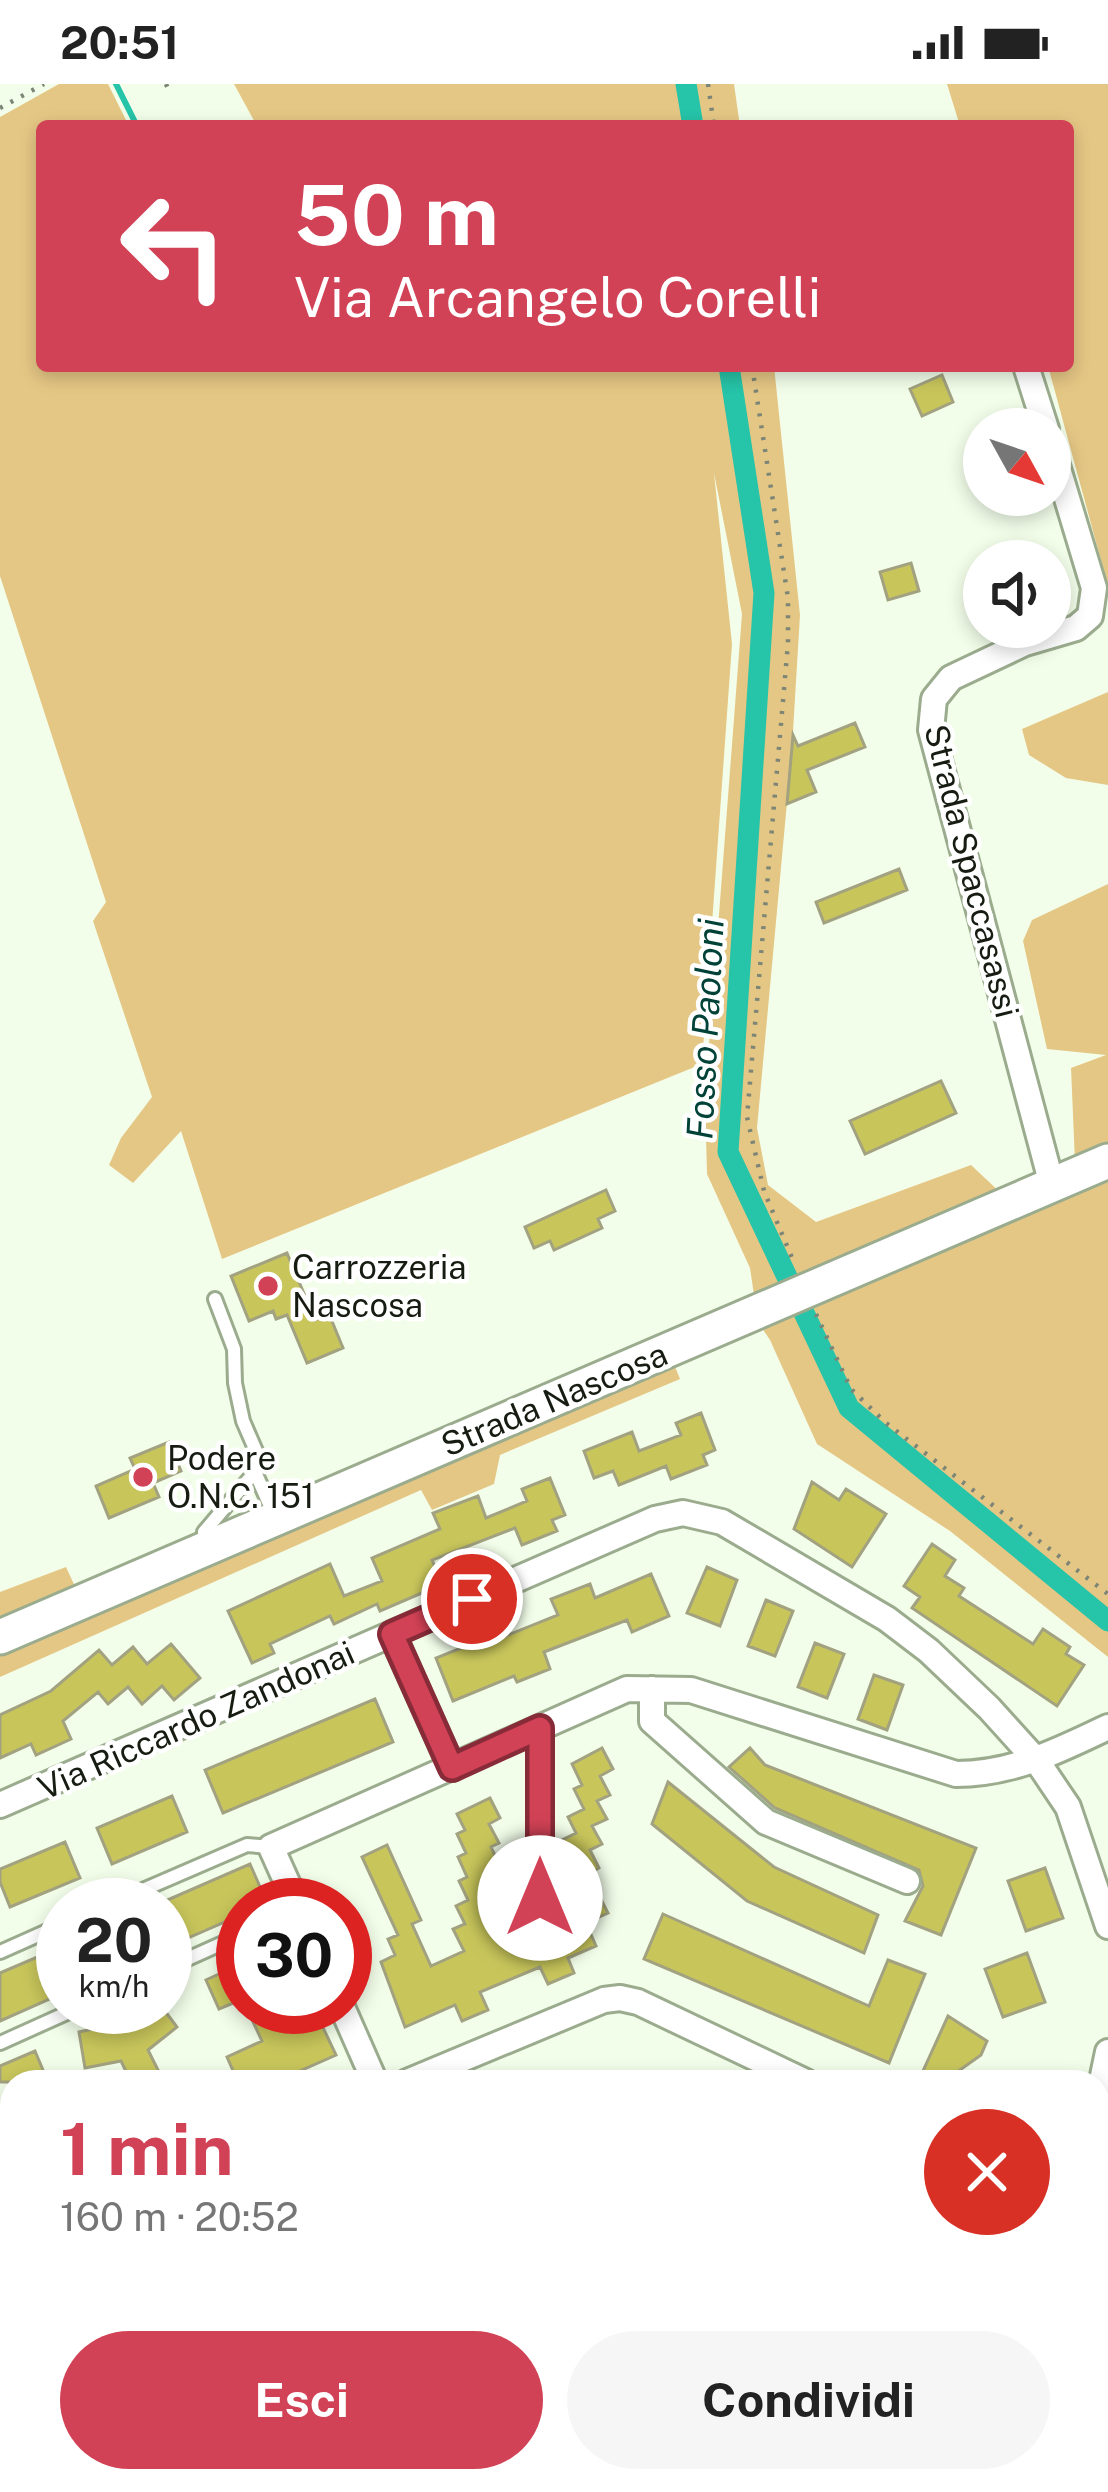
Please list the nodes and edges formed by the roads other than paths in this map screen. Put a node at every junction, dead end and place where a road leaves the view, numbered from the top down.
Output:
1 (1029, 372) edge
2 (1040, 408) edge
3 (1071, 511) edge
4 (1108, 1161) edge
5 (1052, 1185) junction
6 (215, 1299) dead end
7 (255, 1472) junction
8 (275, 1519) junction
9 (211, 1546) junction
10 (392, 1634) junction
11 (0, 1637) edge
12 (652, 1689) junction
13 (1108, 1727) edge
14 (540, 1728) junction
15 (1036, 1761) junction
16 (452, 1768) junction
17 (0, 1805) edge
18 (272, 1847) junction
19 (171, 1878) edge
20 (285, 1878) edge
21 (907, 1881) dead end
22 (540, 1898) dead end
23 (1108, 1926) edge
24 (36, 1936) edge
25 (0, 1952) edge
26 (36, 2027) edge
27 (354, 2034) edge
28 (0, 2043) edge
29 (370, 2070) edge
30 (443, 2070) edge
31 (781, 2070) edge

1 - 2 street
3 - 5 street, Strada Spaccasassi
4 - 5 street, Strada Nascosa
5 - 8 street, Strada Nascosa
6 - 7 lane
7 - 8 lane
7 - 9 lane
8 - 9 street, Strada Nascosa
9 - 11 street, Strada Nascosa
10 - 15 street, Via Riccardo Zandonai
10 - 16 street
10 - 17 street, Via Riccardo Zandonai
12 - 14 street
12 - 15 street
12 - 21 street
13 - 15 street
14 - 16 street
14 - 22 street
15 - 23 street, Via Riccardo Zandonai
16 - 18 street
18 - 19 lane
18 - 20 street
24 - 25 lane
26 - 28 lane
27 - 29 street
30 - 31 street

